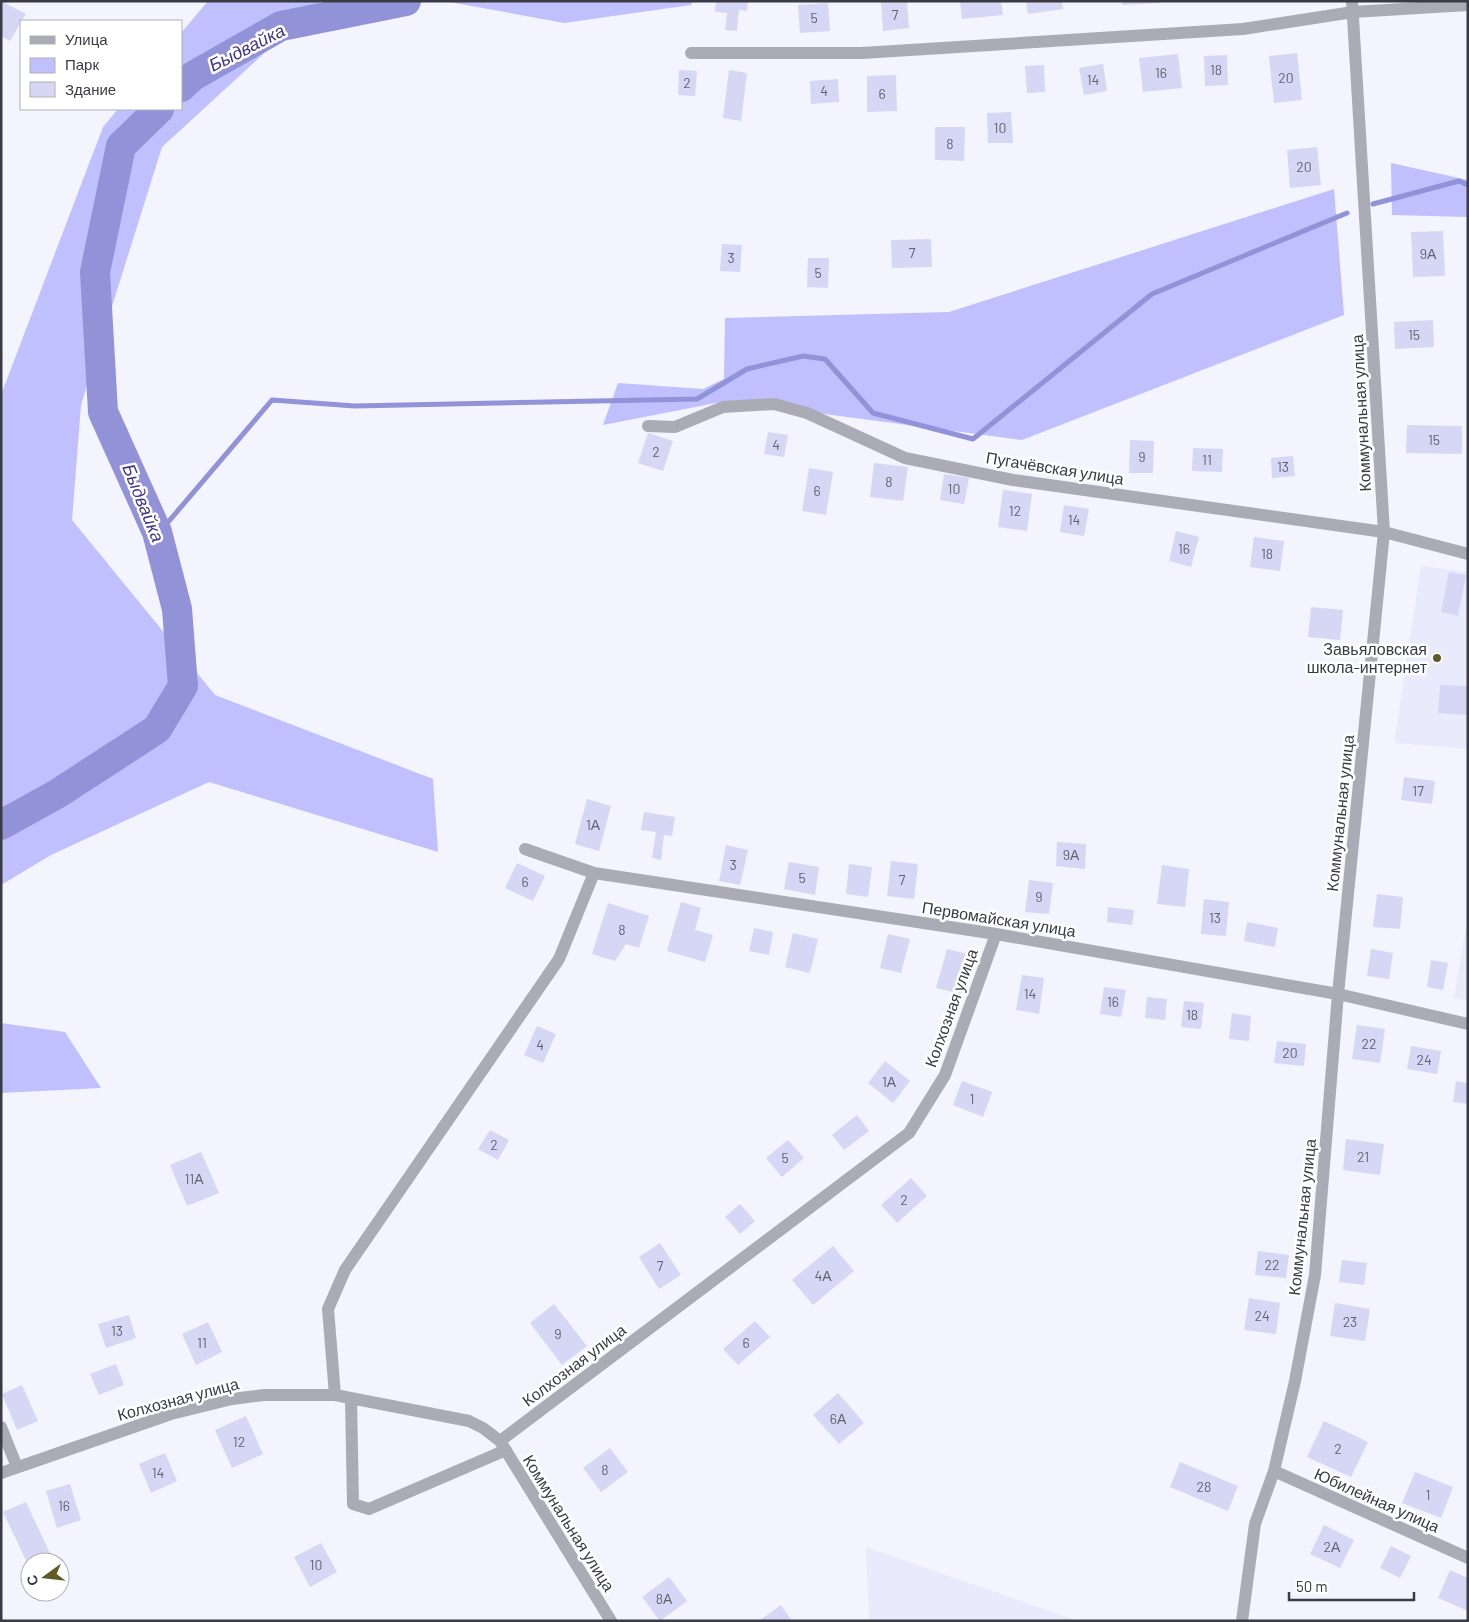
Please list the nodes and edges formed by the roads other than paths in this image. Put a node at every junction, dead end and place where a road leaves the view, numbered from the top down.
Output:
1 (1468, 5) edge
2 (1353, 6) edge
3 (691, 53) dead end
4 (648, 426) dead end
5 (1384, 532) junction
6 (1468, 554) edge
7 (524, 849) dead end
8 (594, 873) junction
9 (996, 934) junction
10 (1338, 994) junction
11 (1468, 1024) edge
12 (335, 1394) junction
13 (351, 1398) junction
14 (1, 1427) edge
15 (503, 1446) junction
16 (17, 1467) junction
17 (1274, 1471) junction
18 (1, 1473) edge
19 (1468, 1558) edge
20 (611, 1621) edge
21 (1242, 1621) edge

1 - 2 street
2 - 3 street
2 - 5 street, Коммунальная улица
4 - 5 street, Пугачёвская улица
5 - 6 street, Пугачёвская улица
5 - 10 street, Коммунальная улица
7 - 8 street, Первомайская улица
8 - 9 street, Первомайская улица
8 - 12 street
9 - 10 street, Первомайская улица
9 - 15 street, Колхозная улица
10 - 11 street, Первомайская улица
10 - 17 street, Коммунальная улица
12 - 13 street, Колхозная улица
12 - 16 street, Колхозная улица
13 - 15 street, Колхозная улица
13 - 15 street
14 - 16 street
15 - 20 street, Коммунальная улица
16 - 18 street, Колхозная улица
17 - 19 street, Юбилейная улица
17 - 21 street, Коммунальная улица

